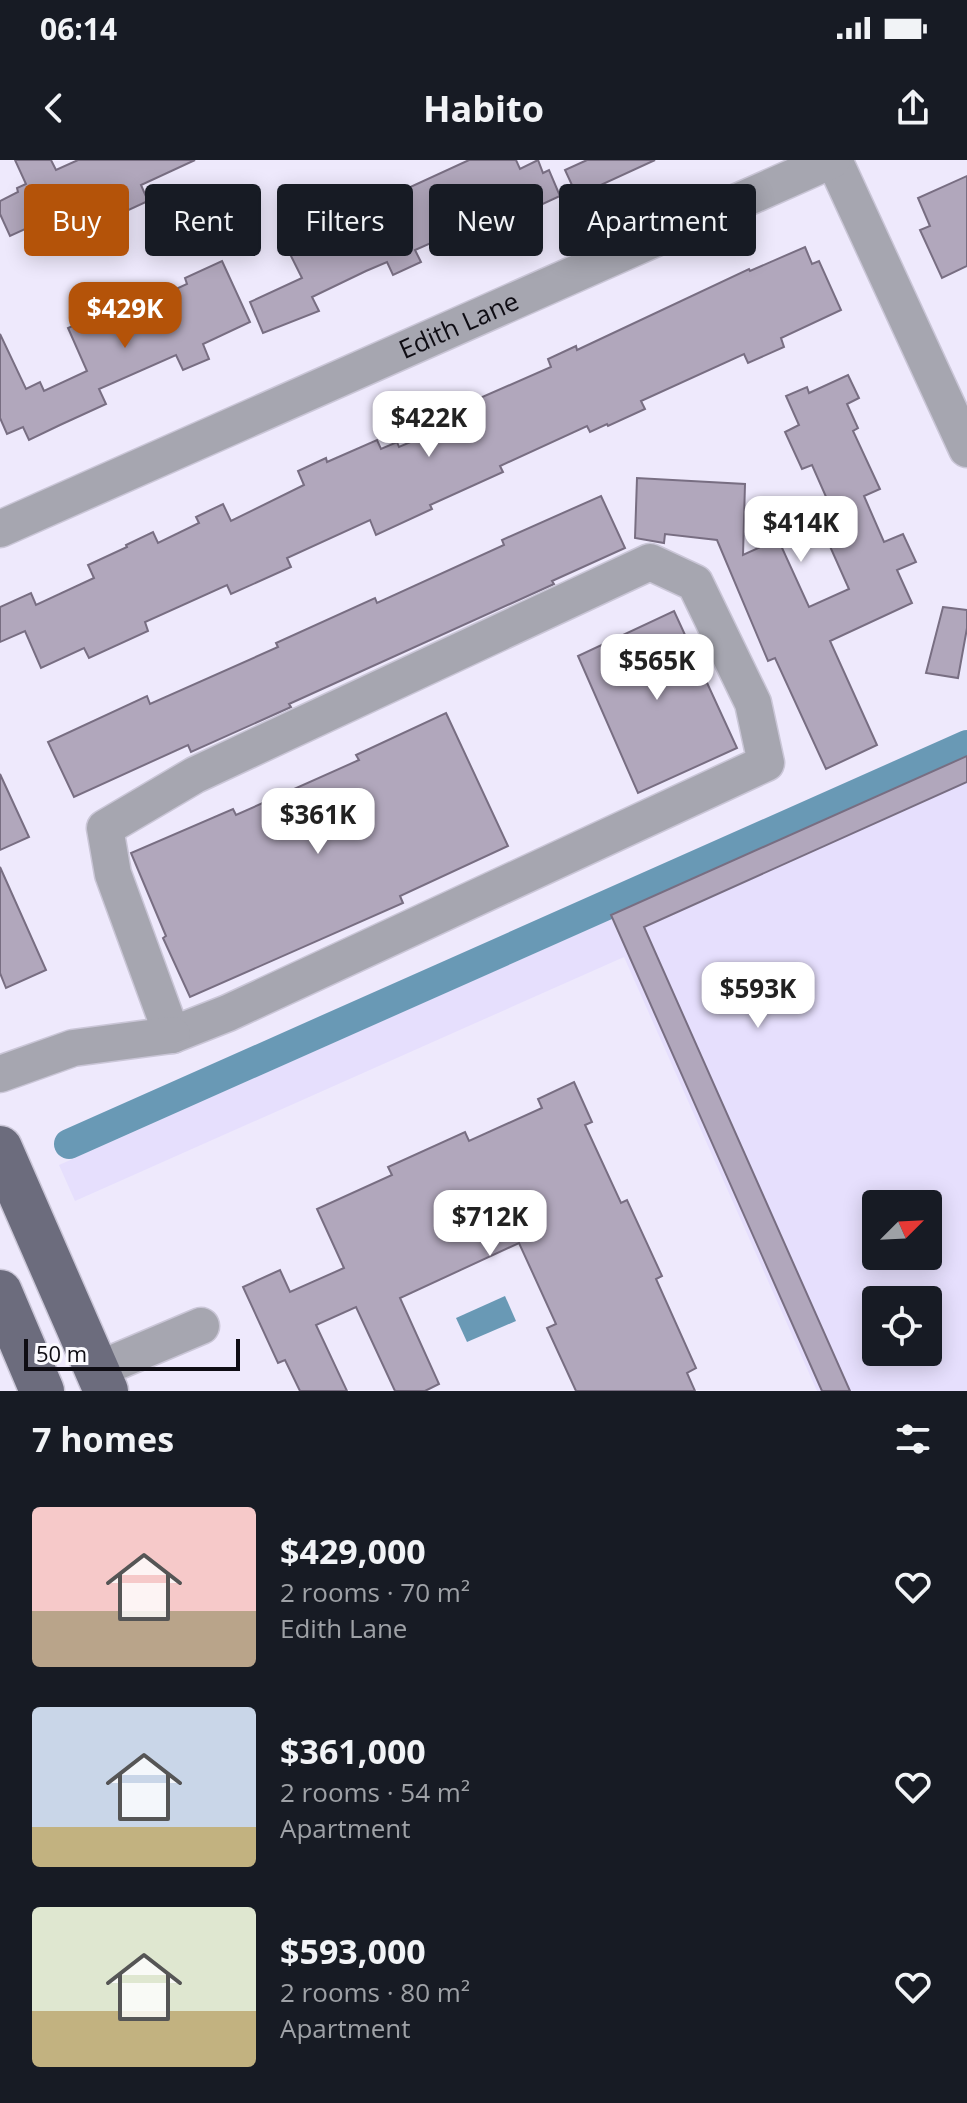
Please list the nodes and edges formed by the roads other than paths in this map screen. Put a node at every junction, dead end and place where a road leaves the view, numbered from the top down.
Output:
1 (833, 160) edge
2 (967, 449) edge
3 (0, 529) edge
4 (172, 1035) junction
5 (0, 1074) edge
6 (0, 1148) edge
7 (0, 1292) edge
8 (201, 1326) dead end
9 (102, 1381) edge
10 (42, 1391) edge

1 - 2 street
1 - 3 street, Edith Lane
4 - 4 street
4 - 5 street
6 - 9 main road
7 - 10 main road
8 - 9 street

